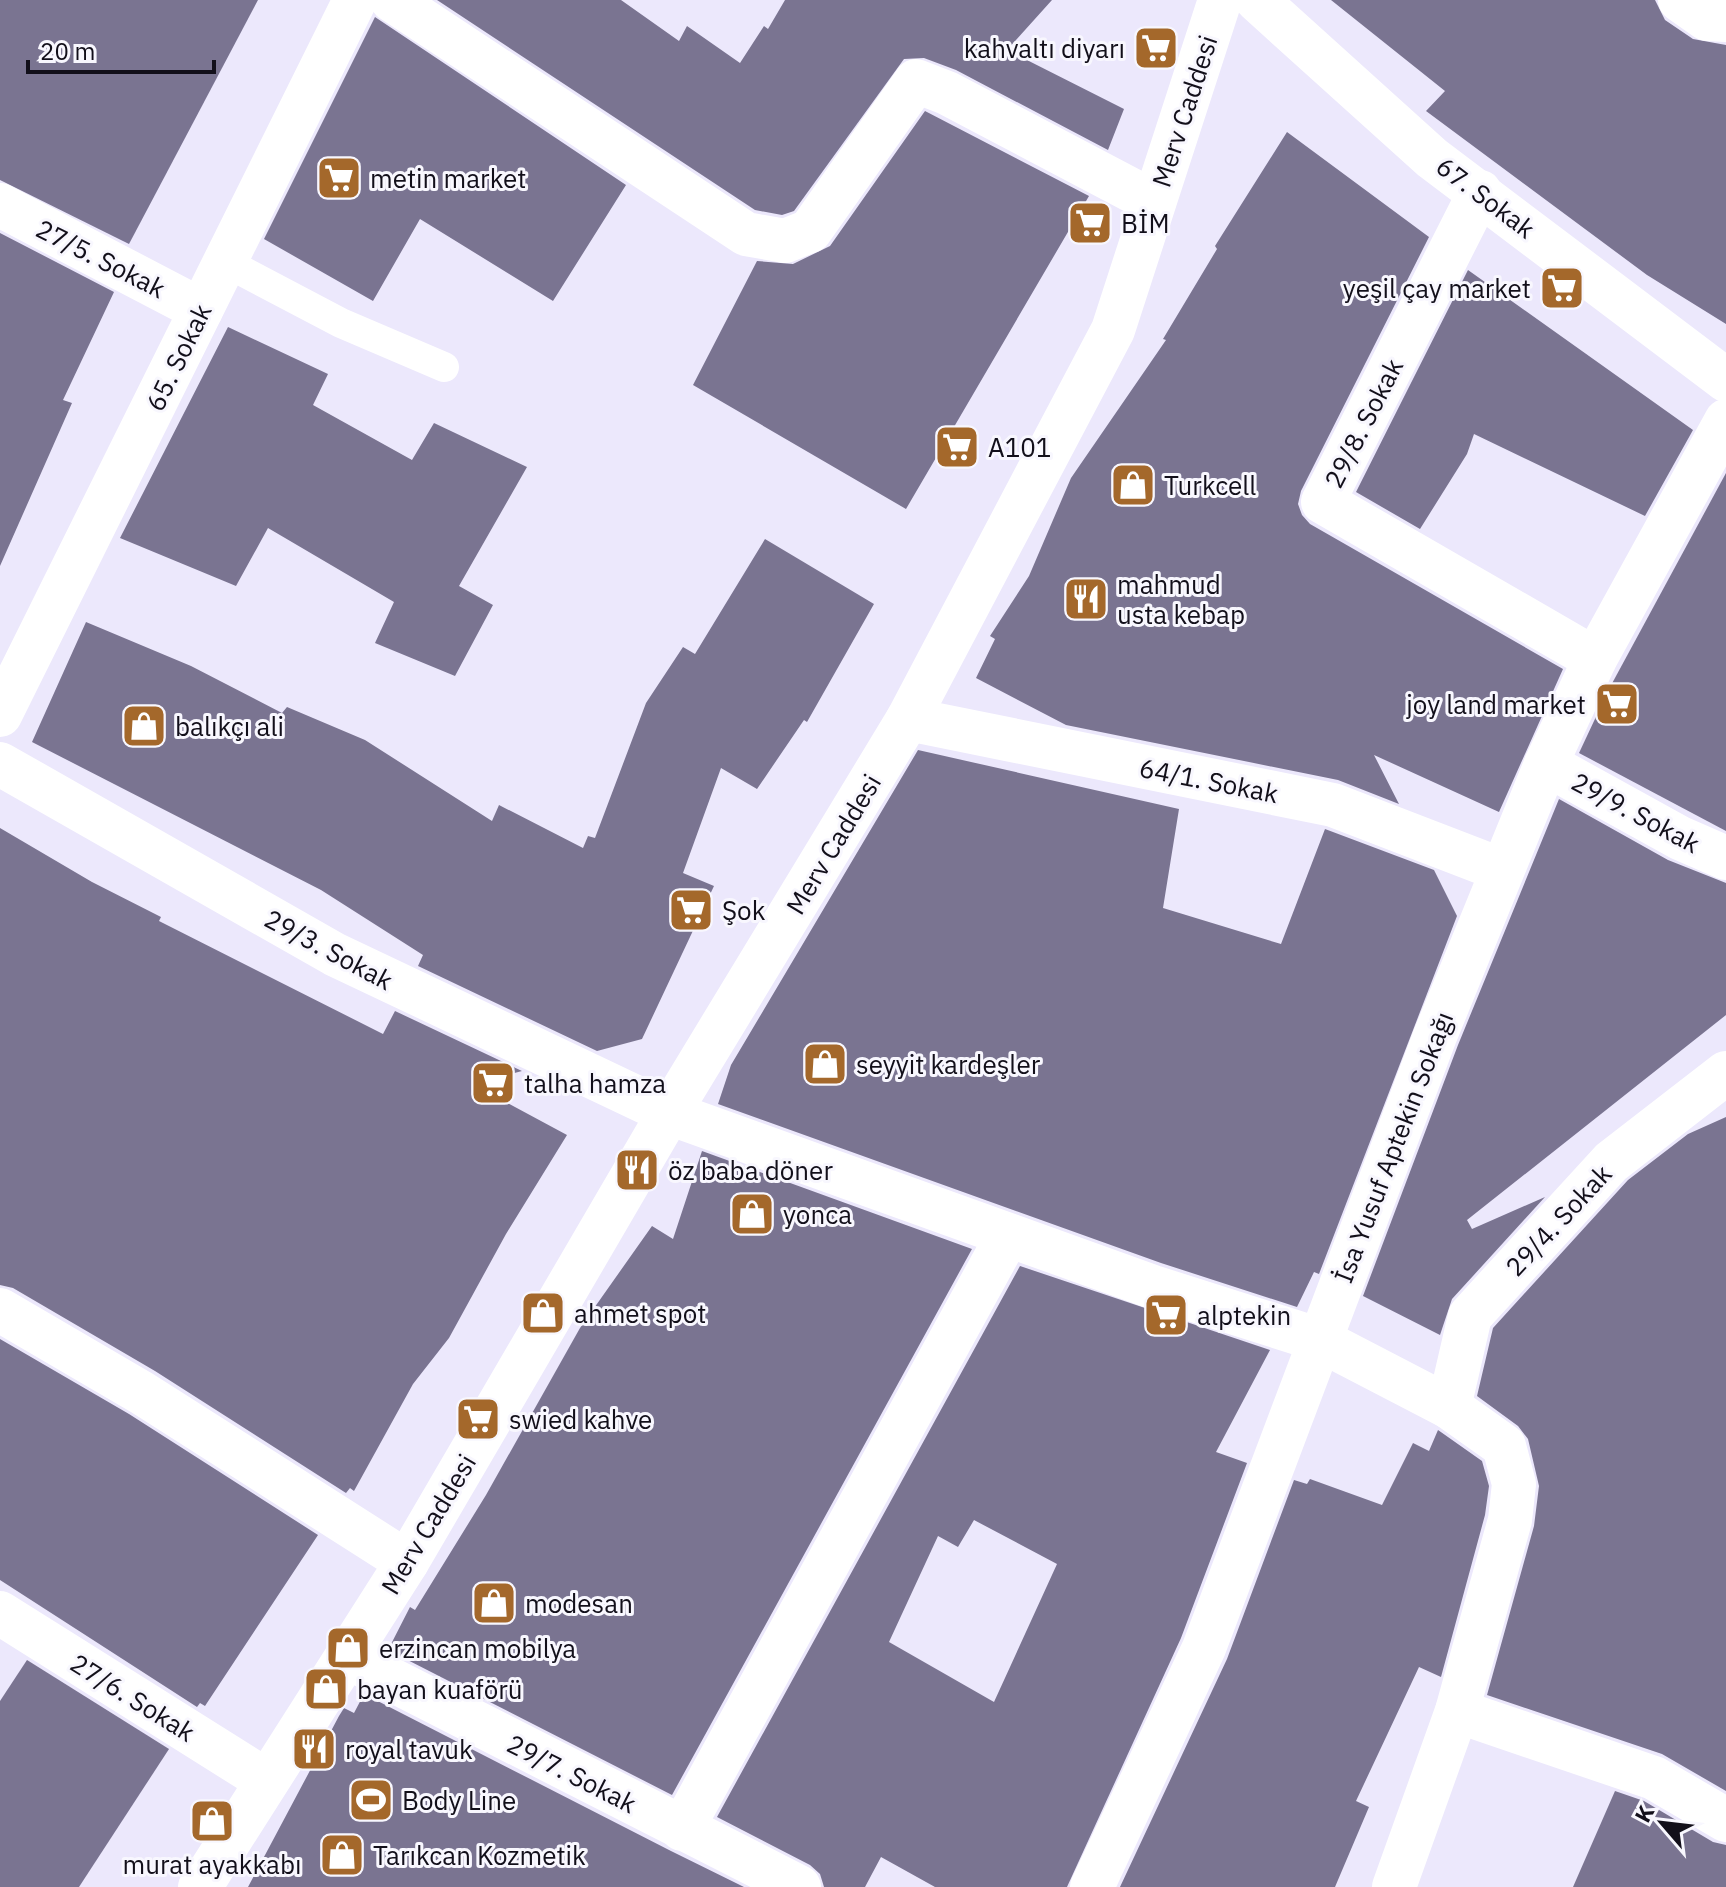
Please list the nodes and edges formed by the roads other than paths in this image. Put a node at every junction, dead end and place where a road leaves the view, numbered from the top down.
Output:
1 (355, 0) edge
2 (392, 0) edge
3 (1220, 0) edge
4 (1257, 0) edge
5 (1680, 0) edge
6 (1726, 20) edge
7 (1480, 192) junction
8 (1154, 202) junction
9 (0, 205) edge
10 (225, 262) junction
11 (201, 310) junction
12 (444, 367) dead end
13 (1726, 380) edge
14 (1726, 421) edge
15 (1595, 659) junction
16 (0, 715) edge
17 (908, 719) junction
18 (0, 764) edge
19 (1546, 764) junction
20 (1726, 858) edge
21 (1502, 870) junction
22 (1726, 1073) edge
23 (669, 1113) junction
24 (1008, 1235) junction
25 (0, 1310) edge
26 (1320, 1340) junction
27 (1449, 1407) junction
28 (407, 1562) junction
29 (0, 1613) edge
30 (347, 1657) junction
31 (1457, 1711) junction
32 (267, 1781) junction
33 (1726, 1820) edge
34 (682, 1829) junction
35 (200, 1887) edge
36 (799, 1887) edge
37 (1092, 1887) edge
38 (1394, 1887) edge

1 - 10 street, 65. Sokak
2 - 8 street
3 - 8 street, Merv Caddesi
4 - 7 street, 67. Sokak
5 - 6 street
7 - 13 street, 67. Sokak
7 - 15 street, 29/8. Sokak
8 - 17 street, Merv Caddesi
9 - 11 street, 27/5. Sokak
10 - 11 street, 65. Sokak
10 - 12 lane
11 - 16 street, 65. Sokak
14 - 15 street, İsa Yusuf Aptekin Sokağı
15 - 19 street, İsa Yusuf Aptekin Sokağı
17 - 21 street, 64/1. Sokak
17 - 23 street, Merv Caddesi
18 - 23 street, 29/3. Sokak
19 - 20 street, 29/9. Sokak
19 - 21 street, İsa Yusuf Aptekin Sokağı
21 - 26 street, İsa Yusuf Aptekin Sokağı
22 - 27 street, 29/4. Sokak
23 - 24 street, 29/3. Sokak
23 - 28 street, Merv Caddesi
24 - 26 street, 29/3. Sokak
24 - 34 street
25 - 28 street
26 - 27 street, 29/3. Sokak
26 - 37 street, İsa Yusuf Aptekin Sokağı
27 - 31 street, 29/3. Sokak
28 - 30 street, Merv Caddesi
29 - 32 street, 27/6. Sokak
30 - 32 street, Merv Caddesi
30 - 34 street, 29/7. Sokak
31 - 33 street
31 - 38 street, 29/3. Sokak
32 - 35 street, Merv Caddesi
34 - 36 street, 29/7. Sokak

